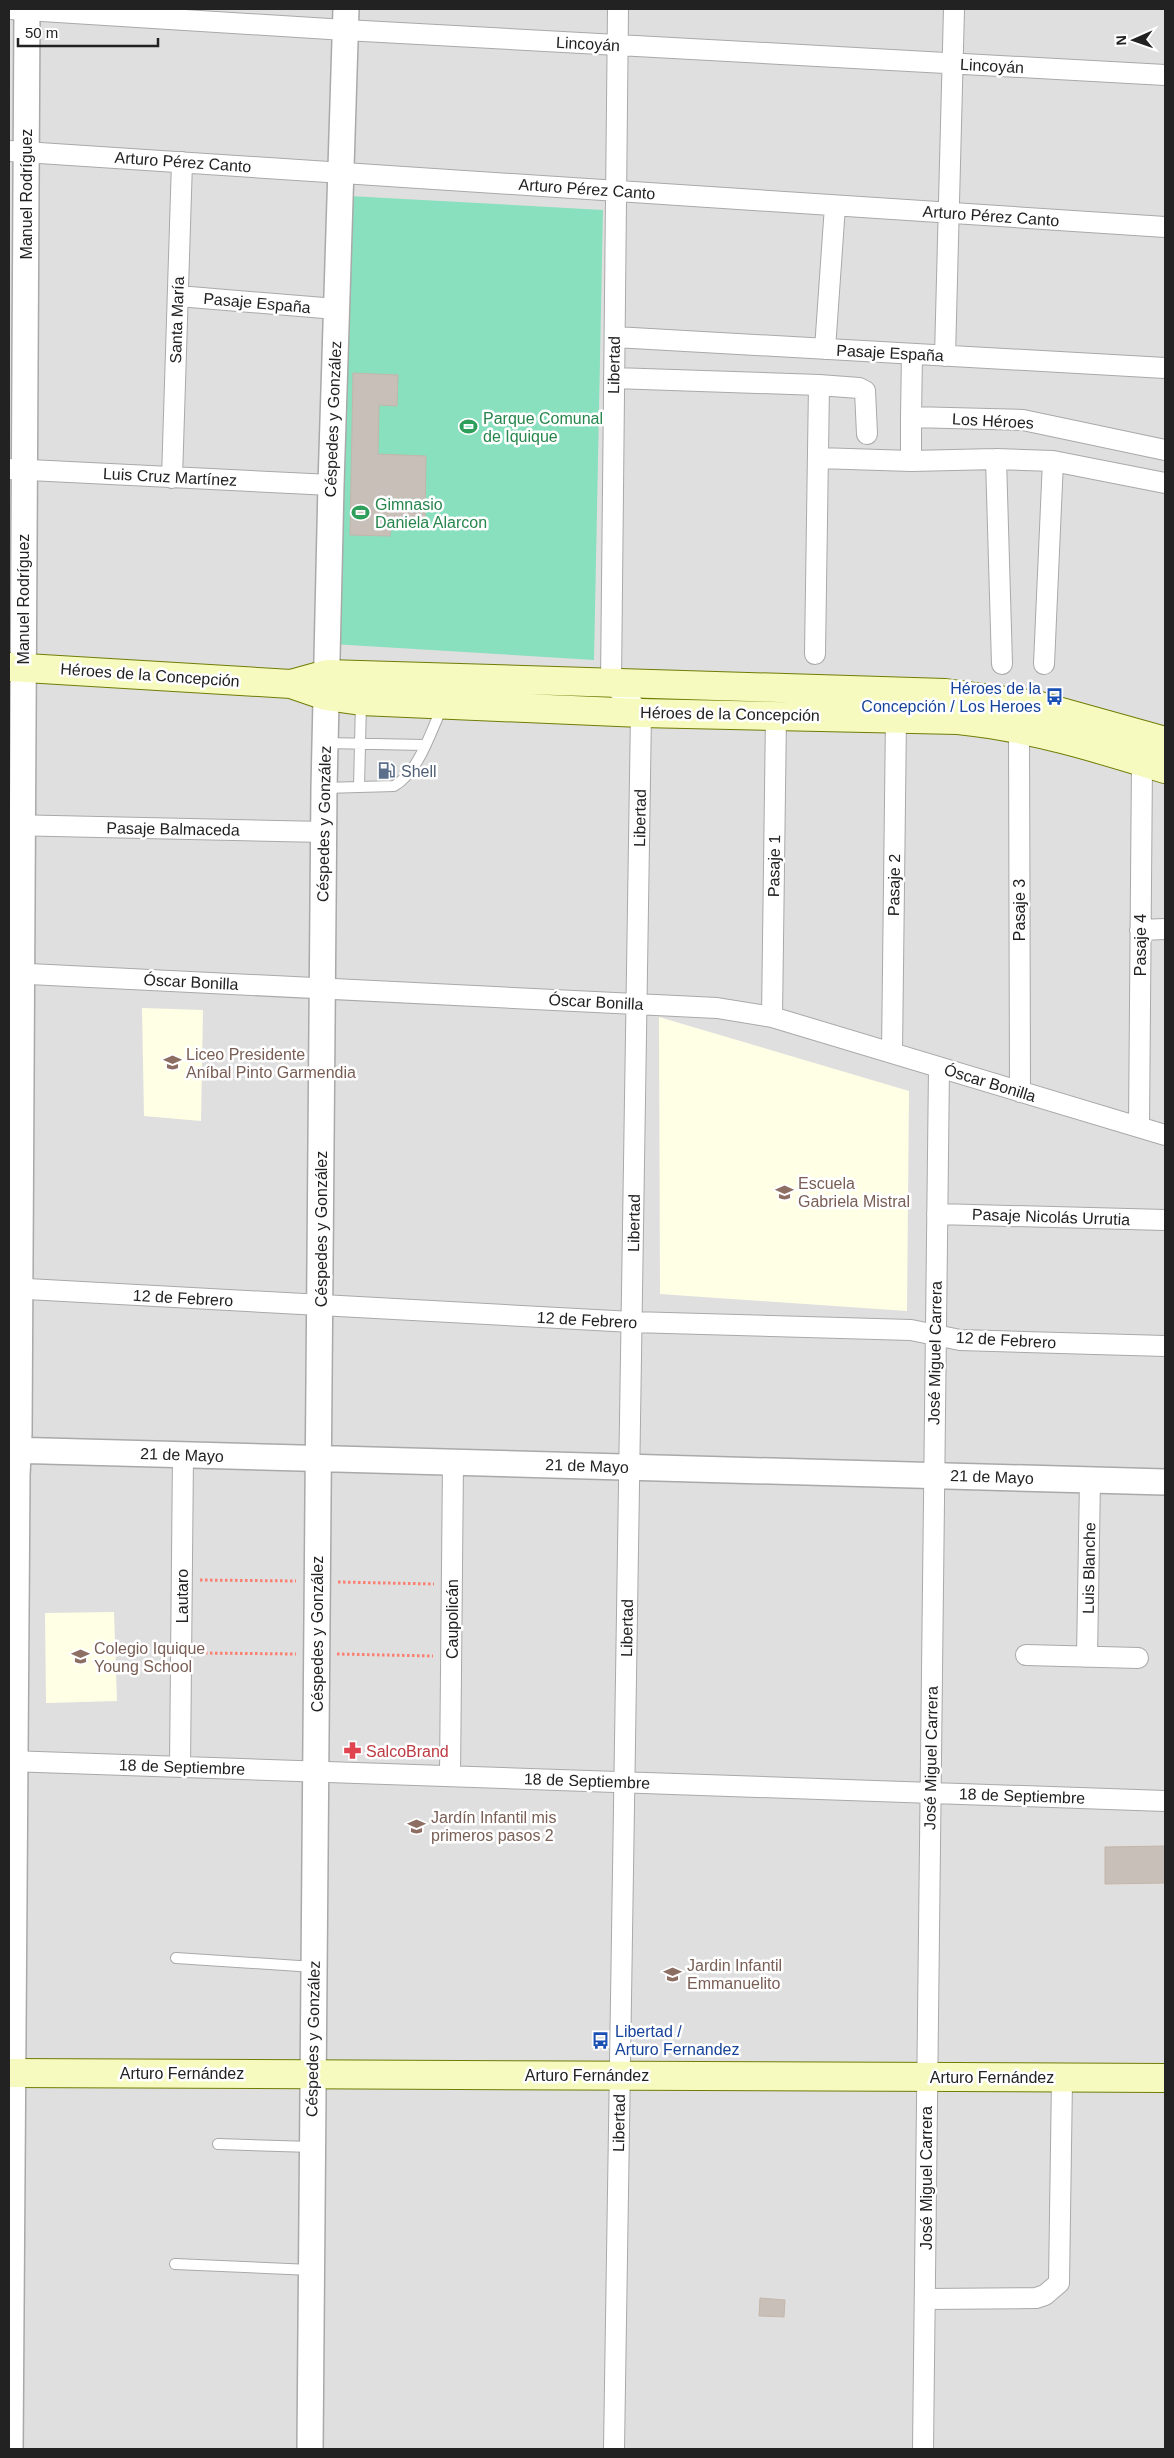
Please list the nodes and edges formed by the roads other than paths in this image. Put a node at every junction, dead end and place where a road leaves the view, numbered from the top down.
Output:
1 (22, 9) edge
2 (618, 9) edge
3 (954, 9) edge
4 (346, 19) edge
5 (618, 45) junction
6 (953, 64) junction
7 (1165, 75) edge
8 (17, 152) edge
9 (182, 162) junction
10 (341, 173) junction
11 (616, 191) junction
12 (835, 206) junction
13 (949, 213) junction
14 (1165, 227) edge
15 (178, 296) junction
16 (336, 309) junction
17 (615, 337) junction
18 (825, 349) junction
19 (912, 354) junction
20 (945, 356) junction
21 (1165, 368) edge
22 (614, 378) junction
23 (819, 385) junction
24 (911, 417) junction
25 (867, 434) dead end
26 (1165, 450) edge
27 (818, 458) junction
28 (996, 459) junction
29 (911, 461) junction
30 (1052, 461) junction
31 (16, 470) edge
32 (172, 478) junction
33 (1165, 483) edge
34 (331, 486) junction
35 (815, 654) dead end
36 (1002, 664) dead end
37 (1044, 664) dead end
38 (16, 667) edge
39 (611, 682) junction
40 (327, 685) junction
41 (448, 691) junction
42 (362, 700) junction
43 (641, 713) junction
44 (776, 715) junction
45 (896, 717) junction
46 (1019, 728) junction
47 (1165, 741) edge
48 (360, 742) junction
49 (325, 743) junction
50 (424, 745) junction
51 (1154, 765) edge
52 (359, 787) junction
53 (324, 788) junction
54 (15, 825) edge
55 (324, 832) junction
56 (1165, 929) edge
57 (1140, 930) junction
58 (14, 973) edge
59 (322, 988) junction
60 (637, 1004) junction
61 (772, 1017) junction
62 (892, 1053) junction
63 (939, 1068) junction
64 (1020, 1092) junction
65 (14, 1125) edge
66 (1139, 1127) junction
67 (1165, 1135) edge
68 (937, 1214) junction
69 (1165, 1220) edge
70 (14, 1289) edge
71 (320, 1305) junction
72 (632, 1322) junction
73 (936, 1334) junction
74 (1165, 1346) edge
75 (14, 1417) edge
76 (13, 1450) edge
77 (183, 1455) junction
78 (318, 1458) junction
79 (453, 1462) junction
80 (629, 1468) junction
81 (934, 1476) junction
82 (1090, 1480) junction
83 (1165, 1482) edge
84 (1026, 1655) dead end
85 (1088, 1657) junction
86 (1138, 1658) dead end
87 (12, 1761) edge
88 (180, 1767) junction
89 (316, 1772) junction
90 (450, 1776) junction
91 (624, 1782) junction
92 (930, 1793) junction
93 (1165, 1801) edge
94 (11, 1931) edge
95 (176, 1958) dead end
96 (314, 1966) junction
97 (10, 2073) edge
98 (313, 2074) junction
99 (620, 2076) junction
100 (927, 2077) junction
101 (1062, 2078) junction
102 (1165, 2078) edge
103 (218, 2144) dead end
104 (312, 2147) junction
105 (175, 2264) dead end
106 (311, 2270) junction
107 (926, 2299) junction
108 (10, 2449) edge
109 (310, 2449) edge
110 (614, 2449) edge
111 (923, 2449) edge

1 - 4 street, Lincoyán
1 - 8 street, Manuel Rodríguez
2 - 5 street, Libertad
3 - 6 street
4 - 5 street, Lincoyán
4 - 10 street, Céspedes y González
5 - 6 street, Lincoyán
5 - 11 street, Libertad
6 - 7 street, Lincoyán
6 - 13 street
8 - 9 street, Arturo Pérez Canto
8 - 31 street, Manuel Rodríguez
9 - 10 street, Arturo Pérez Canto
9 - 15 street, Santa María
10 - 11 street, Arturo Pérez Canto
10 - 16 street, Céspedes y González
11 - 12 street, Arturo Pérez Canto
11 - 17 street, Libertad
12 - 13 street, Arturo Pérez Canto
12 - 18 street
13 - 14 street, Arturo Pérez Canto
13 - 20 street
15 - 16 street, Pasaje España
15 - 32 street, Santa María
16 - 34 street, Céspedes y González
17 - 18 street, Pasaje España
17 - 22 street, Libertad
18 - 19 street, Pasaje España
19 - 20 street, Pasaje España
19 - 24 street
20 - 21 street, Pasaje España
22 - 23 street
22 - 39 street, Libertad
23 - 25 street
23 - 27 street
24 - 26 street, Los Héroes
24 - 29 street
27 - 29 street
27 - 35 street
28 - 29 street
28 - 30 street
28 - 36 street
30 - 33 street
30 - 37 street
31 - 32 street, Luis Cruz Martínez
31 - 38 street, Manuel Rodríguez
32 - 34 street, Luis Cruz Martínez
34 - 40 street, Céspedes y González
38 - 40 main road, Héroes de la Concepción
38 - 54 street, Manuel Rodríguez
39 - 41 main road, Héroes de la Concepción
39 - 43 street
39 - 47 main road, Héroes de la Concepción
40 - 41 main road, Héroes de la Concepción
40 - 42 main road, Héroes de la Concepción
40 - 49 street, Céspedes y González
41 - 42 main road, Héroes de la Concepción
41 - 43 main road, Héroes de la Concepción
41 - 50 lane
42 - 48 lane
43 - 44 main road, Héroes de la Concepción
43 - 60 street, Libertad
44 - 45 main road, Héroes de la Concepción
44 - 61 street, Pasaje 1
45 - 46 main road, Héroes de la Concepción
45 - 62 street, Pasaje 2
46 - 51 main road, Héroes de la Concepción
46 - 64 street, Pasaje 3
48 - 49 lane
48 - 50 lane
48 - 52 lane
49 - 53 street, Céspedes y González
50 - 52 lane
51 - 57 street, Pasaje 4
52 - 53 lane
53 - 55 street, Céspedes y González
54 - 55 street, Pasaje Balmaceda
54 - 58 street, Manuel Rodríguez
55 - 59 street, Céspedes y González
56 - 57 street
57 - 66 street, Pasaje 4
58 - 59 street, Óscar Bonilla
58 - 65 street, Manuel Rodríguez
59 - 60 street, Óscar Bonilla
59 - 71 street, Céspedes y González
60 - 61 street, Óscar Bonilla
60 - 72 street, Libertad
61 - 62 street, Óscar Bonilla
62 - 63 street, Óscar Bonilla
63 - 64 street, Óscar Bonilla
63 - 68 street, José Miguel Carrera
64 - 66 street, Óscar Bonilla
65 - 70 street, Manuel Rodríguez
66 - 67 street, Óscar Bonilla
68 - 69 street, Pasaje Nicolás Urrutia
68 - 73 street, José Miguel Carrera
70 - 71 street, 12 de Febrero
70 - 75 street, Manuel Rodríguez
71 - 72 street, 12 de Febrero
71 - 78 street, Céspedes y González
72 - 73 street, 12 de Febrero
72 - 80 street, Libertad
73 - 74 street, 12 de Febrero
73 - 81 street, José Miguel Carrera
75 - 76 street, Manuel Rodríguez
76 - 77 street, 21 de Mayo
76 - 87 street, Manuel Rodríguez
77 - 78 street, 21 de Mayo
77 - 88 street, Lautaro
78 - 79 street, 21 de Mayo
78 - 89 street, Céspedes y González
79 - 80 street, 21 de Mayo
79 - 90 street, Caupolicán
80 - 81 street, 21 de Mayo
80 - 91 street, Libertad
81 - 82 street, 21 de Mayo
81 - 92 street, José Miguel Carrera
82 - 83 street, 21 de Mayo
82 - 85 street, Luis Blanche
84 - 85 street
85 - 86 street
87 - 88 street, 18 de Septiembre
87 - 94 street, Manuel Rodríguez
88 - 89 street, 18 de Septiembre
89 - 90 street, 18 de Septiembre
89 - 96 street, Céspedes y González
90 - 91 street, 18 de Septiembre
91 - 92 street, 18 de Septiembre
91 - 99 street, Libertad
92 - 93 street, 18 de Septiembre
92 - 100 street, José Miguel Carrera
94 - 97 street, Manuel Rodríguez
95 - 96 lane
96 - 98 street, Céspedes y González
97 - 98 main road, Arturo Fernández
97 - 108 street, Manuel Rodríguez
98 - 99 main road, Arturo Fernández
98 - 104 street, Céspedes y González
99 - 100 main road, Arturo Fernández
99 - 110 street, Libertad
100 - 101 main road, Arturo Fernández
100 - 107 street, José Miguel Carrera
101 - 102 main road, Arturo Fernández
101 - 107 street
103 - 104 lane
104 - 106 street, Céspedes y González
105 - 106 lane
106 - 109 street, Céspedes y González
107 - 111 street, José Miguel Carrera

